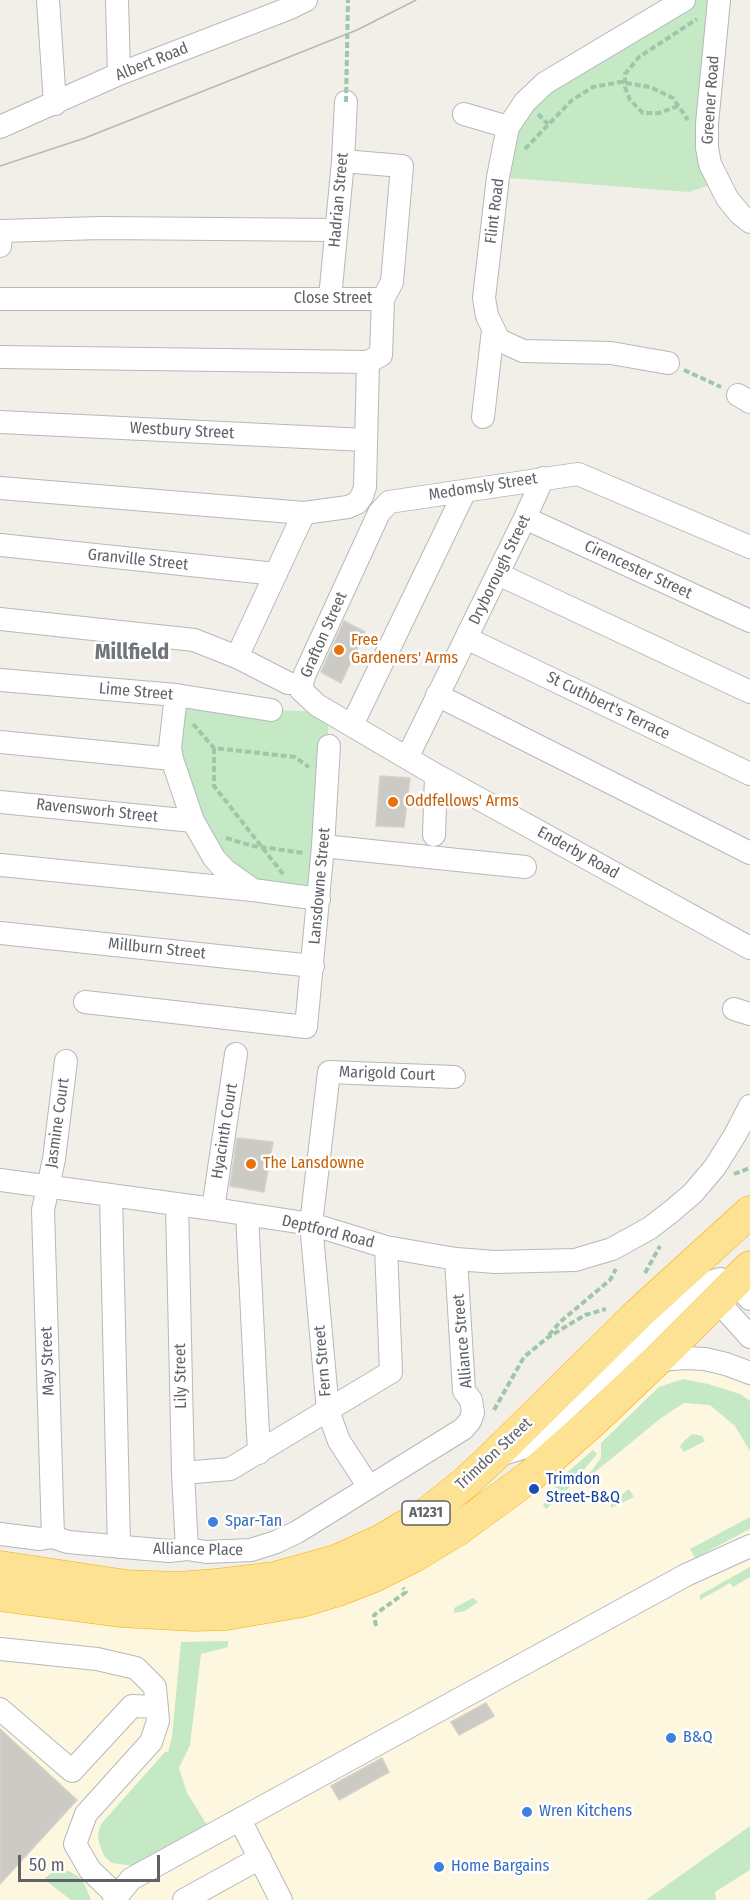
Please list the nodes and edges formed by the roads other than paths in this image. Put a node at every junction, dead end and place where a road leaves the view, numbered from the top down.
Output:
1 (48, 0) edge
2 (117, 0) edge
3 (306, 0) edge
4 (684, 0) edge
5 (719, 2) edge
6 (119, 74) junction
7 (346, 102) road end
8 (55, 104) junction
9 (464, 114) dead end
10 (0, 127) edge
11 (508, 127) junction
12 (343, 161) junction
13 (750, 222) edge
14 (336, 230) junction
15 (0, 246) edge
16 (330, 298) junction
17 (0, 299) edge
18 (383, 299) junction
19 (493, 330) junction
20 (0, 357) edge
21 (368, 362) junction
22 (668, 363) road end
23 (483, 417) dead end
24 (0, 422) edge
25 (365, 440) junction
26 (543, 478) junction
27 (0, 488) edge
28 (465, 491) junction
29 (389, 502) joint
30 (304, 513) junction
31 (525, 518) junction
32 (0, 545) edge
33 (750, 547) edge
34 (276, 574) junction
35 (498, 574) junction
36 (0, 619) edge
37 (750, 621) edge
38 (466, 638) junction
39 (237, 657) junction
40 (0, 680) edge
41 (288, 683) dead end
42 (750, 692) edge
43 (437, 695) junction
44 (175, 699) junction
45 (271, 710) dead end
46 (352, 725) junction
47 (0, 742) edge
48 (329, 746) dead end
49 (407, 758) junction
50 (172, 759) junction
51 (750, 774) edge
52 (436, 775) junction
53 (0, 802) edge
54 (196, 825) junction
55 (434, 835) dead end
56 (323, 851) junction
57 (750, 853) edge
58 (0, 865) edge
59 (525, 867) dead end
60 (253, 890) junction
61 (310, 898) junction
62 (0, 933) edge
63 (750, 948) edge
64 (313, 966) junction
65 (85, 1002) dead end
66 (236, 1054) dead end
67 (66, 1061) dead end
68 (454, 1077) dead end
69 (750, 1106) edge
70 (0, 1180) edge
71 (49, 1186) junction
72 (111, 1196) junction
73 (177, 1204) junction
74 (213, 1209) junction
75 (750, 1212) edge
76 (247, 1214) junction
77 (311, 1224) junction
78 (719, 1239) junction
79 (386, 1247) junction
80 (456, 1259) junction
81 (732, 1286) edge
82 (750, 1337) edge
83 (657, 1360) junction
84 (750, 1373) edge
85 (328, 1411) junction
86 (470, 1421) joint
87 (259, 1453) junction
88 (492, 1458) junction
89 (183, 1473) junction
90 (369, 1487) junction
91 (0, 1534) edge
92 (53, 1537) junction
93 (750, 1546) edge
94 (119, 1547) junction
95 (187, 1549) junction
96 (0, 1567) edge
97 (0, 1595) edge
98 (0, 1649) edge
99 (157, 1707) junction
100 (0, 1709) edge
101 (240, 1820) junction
102 (260, 1858) junction
103 (115, 1898) edge
104 (184, 1900) edge
105 (281, 1900) edge

1 - 8 street
2 - 6 street
3 - 6 street, Albert Road
4 - 11 street, Flint Road
5 - 13 street, Greener Road
6 - 8 street, Albert Road
7 - 12 street, Hadrian Street
8 - 10 street, Albert Road
9 - 11 street
11 - 19 street, Flint Road
12 - 14 street, Hadrian Street
12 - 18 street
14 - 15 street
14 - 16 street, Hadrian Street
16 - 17 street, Close Street
16 - 18 street, Close Street
18 - 21 street, Close Street
19 - 22 street
19 - 23 street
20 - 21 street
21 - 25 street, Close Street
24 - 25 street, Westbury Street
25 - 30 street, Close Street
26 - 28 street, Medomsly Street
26 - 31 street, Dryborough Street
26 - 33 street, Medomsly Street
27 - 30 street
28 - 29 street, Medomsly Street
28 - 46 street
29 - 46 street, Grafton Street
30 - 34 street
31 - 35 street, Dryborough Street
31 - 37 street, Cirencester Street
32 - 34 street, Granville Street
34 - 39 street
35 - 38 street, Dryborough Street
35 - 42 street
36 - 39 street
38 - 43 street, Dryborough Street
38 - 51 street, St Cuthbert's Terrace
39 - 41 street
40 - 44 street, Lime Street
43 - 49 street, Dryborough Street
43 - 57 street
44 - 45 street, Lime Street
44 - 50 street
46 - 49 street, Grafton Street
47 - 50 street
48 - 56 street, Lansdowne Street
49 - 52 street, Enderby Road
50 - 54 street
52 - 55 street
52 - 63 street, Enderby Road
53 - 54 street, Ravensworh Street
54 - 60 street
56 - 59 street
56 - 61 street, Lansdowne Street
58 - 60 street
60 - 61 street
61 - 64 street, Lansdowne Street
62 - 64 street, Millburn Street
64 - 65 street, Lansdowne Street
66 - 74 street, Hyacinth Court
67 - 71 street, Jasmine Court
68 - 77 street, Marigold Court
69 - 80 street, Deptford Road
70 - 71 street, Deptford Road
71 - 72 street, Deptford Road
71 - 92 street, May Street
72 - 73 street, Deptford Road
72 - 94 street
73 - 74 street, Deptford Road
73 - 89 street, Lily Street
74 - 76 street, Deptford Road
75 - 78 highway, Trimdon Street / A1231
76 - 77 street, Deptford Road
76 - 87 street
77 - 79 street, Deptford Road
77 - 85 street, Fern Street
78 - 81 street
78 - 88 highway, Trimdon Street / A1231
79 - 80 street, Deptford Road
79 - 85 street
80 - 86 street, Alliance Street
81 - 82 street
81 - 83 highway, Trimdon Street / A1231
81 - 88 street
83 - 84 street
83 - 97 highway, Trimdon Street / A1231
85 - 87 street
85 - 90 street, Fern Street
86 - 90 street, Alliance Place
87 - 89 street
88 - 96 highway, Trimdon Street / A1231
89 - 95 street, Lily Street
90 - 95 street, Alliance Place
91 - 92 street, Alliance Place
92 - 94 street, Alliance Place
93 - 101 street
94 - 95 street, Alliance Place
98 - 99 street
99 - 100 street
99 - 103 street
101 - 102 street
101 - 103 street
102 - 104 street
102 - 105 street

